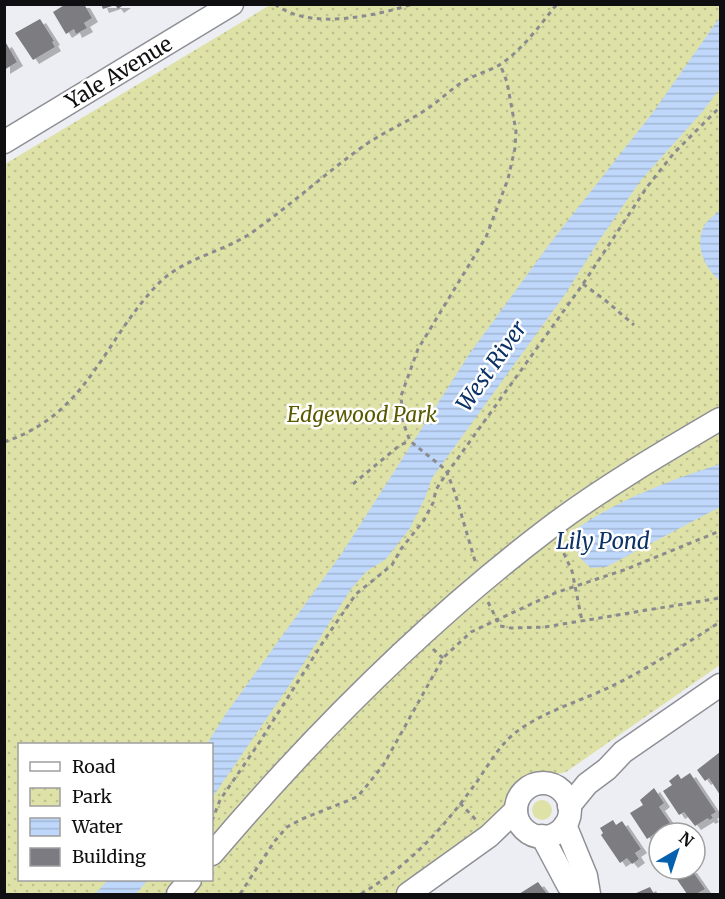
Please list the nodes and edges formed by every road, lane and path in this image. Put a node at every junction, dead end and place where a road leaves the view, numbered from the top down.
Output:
1 (275, 4) edge
2 (413, 4) edge
3 (557, 4) edge
4 (227, 6) edge
5 (500, 64) junction
6 (720, 107) edge
7 (4, 142) edge
8 (583, 284) junction
9 (634, 325) dead end
10 (720, 419) edge
11 (410, 441) junction
12 (4, 442) edge
13 (447, 473) junction
14 (353, 484) dead end
15 (549, 529) junction
16 (720, 531) edge
17 (482, 582) junction
18 (576, 585) junction
19 (720, 598) edge
20 (496, 621) junction
21 (582, 621) junction
22 (720, 622) edge
23 (720, 685) edge
24 (623, 752) junction
25 (553, 785) junction
26 (460, 803) junction
27 (516, 810) junction
28 (567, 815) junction
29 (213, 818) edge
30 (484, 829) dead end
31 (534, 833) junction
32 (213, 853) edge
33 (188, 881) edge
34 (178, 894) edge
35 (240, 894) edge
36 (361, 894) edge
37 (408, 894) edge
38 (432, 894) edge
39 (579, 894) edge
40 (588, 894) edge

1 - 2 path
3 - 5 path
4 - 7 street, Yale Avenue
5 - 11 path
5 - 12 path
6 - 8 path
8 - 9 path
8 - 13 path
10 - 15 street
11 - 13 path
11 - 14 path
13 - 17 path
13 - 29 path
15 - 17 street
15 - 18 path
16 - 18 path
17 - 32 street
18 - 20 path
18 - 21 path
19 - 21 path
20 - 21 path
20 - 35 path
22 - 26 path
23 - 24 street
24 - 25 street
24 - 28 street
25 - 27 street
25 - 28 street
26 - 30 path
26 - 36 path
27 - 31 street
27 - 37 street
28 - 31 street
28 - 40 street
31 - 38 street
31 - 39 street
33 - 34 street

